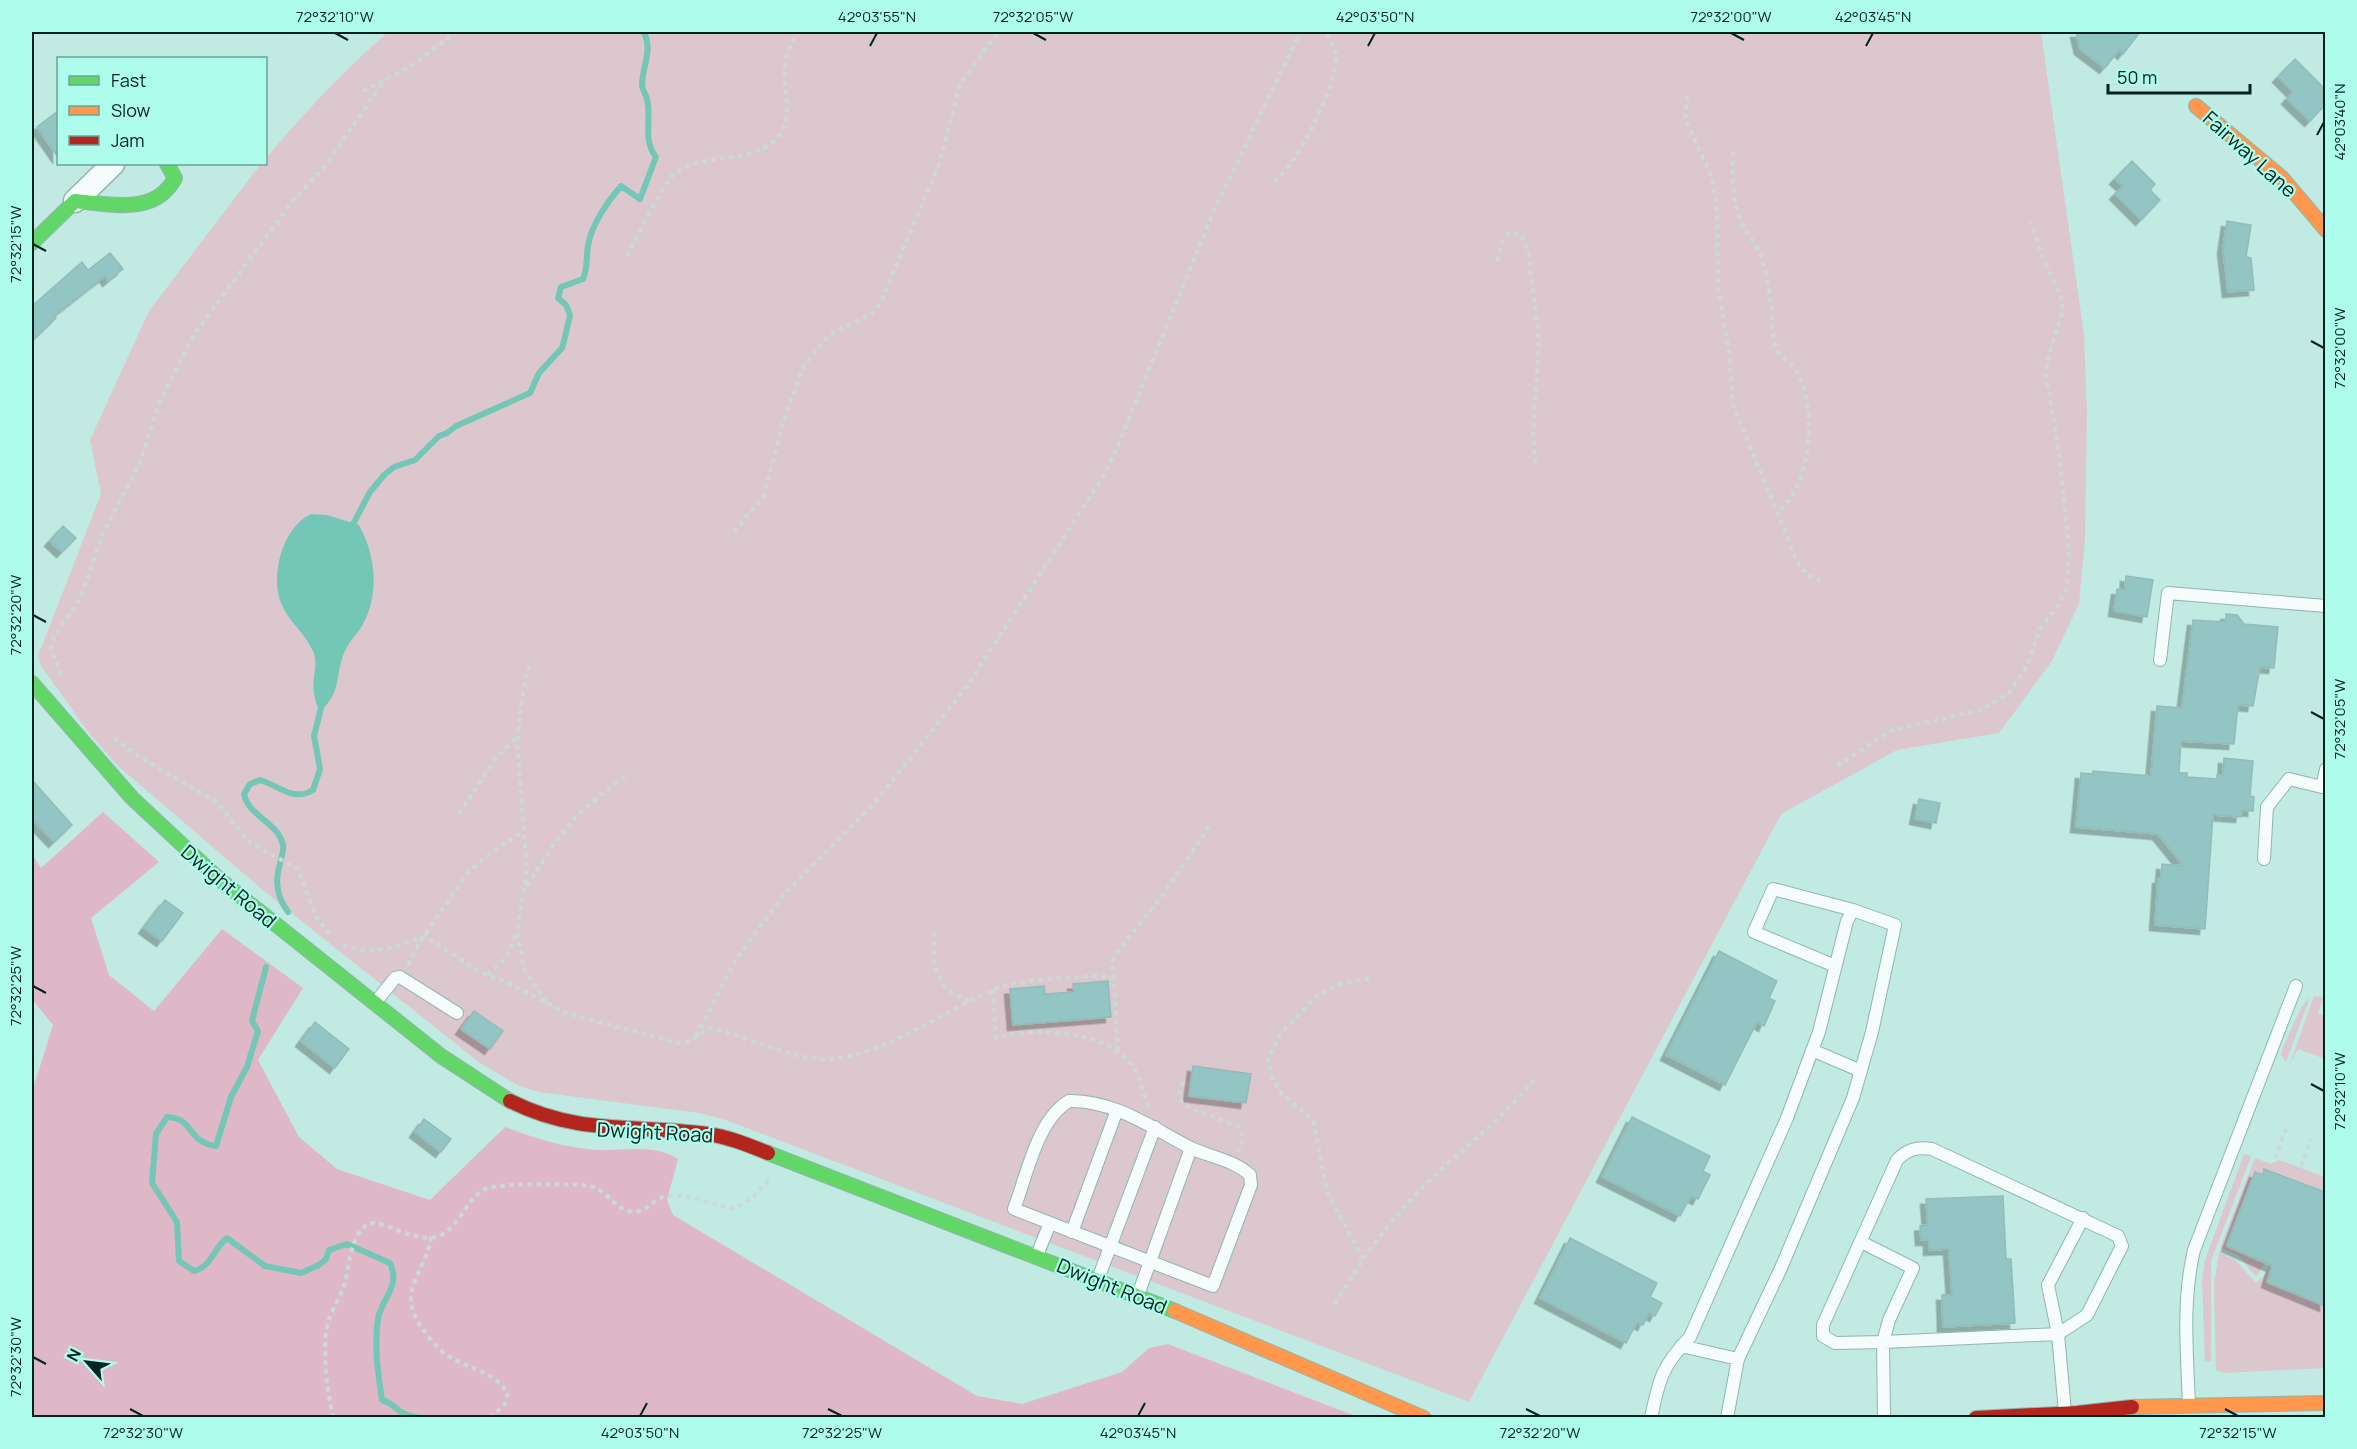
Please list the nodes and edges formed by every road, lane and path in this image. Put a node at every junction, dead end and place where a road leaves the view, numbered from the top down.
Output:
1 (456, 32) edge
2 (798, 32) edge
3 (998, 32) edge
4 (1300, 32) edge
5 (1326, 32) edge
6 (385, 79) junction
7 (363, 90) dead end
8 (1687, 96) dead end
9 (2196, 106) dead end
10 (1733, 152) dead end
11 (112, 165) edge
12 (168, 165) edge
13 (1274, 181) dead end
14 (75, 201) junction
15 (2031, 222) dead end
16 (2325, 230) edge
17 (32, 243) edge
18 (627, 256) dead end
19 (1497, 261) dead end
20 (1536, 466) dead end
21 (1778, 512) junction
22 (734, 532) dead end
23 (1820, 580) dead end
24 (2325, 606) edge
25 (2160, 660) dead end
26 (529, 665) dead end
27 (66, 682) dead end
28 (32, 683) edge
29 (518, 735) junction
30 (113, 737) dead end
31 (1837, 766) dead end
32 (2325, 769) edge
33 (625, 776) dead end
34 (459, 814) dead end
35 (1209, 826) dead end
36 (524, 832) junction
37 (2264, 859) dead end
38 (525, 889) junction
39 (1853, 910) junction
40 (517, 931) junction
41 (935, 932) dead end
42 (424, 936) junction
43 (333, 937) dead end
44 (340, 944) dead end
45 (1835, 966) junction
46 (486, 974) junction
47 (1372, 978) dead end
48 (1114, 979) junction
49 (407, 980) junction
50 (2296, 986) dead end
51 (993, 990) junction
52 (972, 1002) junction
53 (547, 1003) junction
54 (374, 1004) junction
55 (457, 1013) dead end
56 (696, 1036) junction
57 (1812, 1050) junction
58 (1118, 1053) junction
59 (1861, 1071) junction
60 (1534, 1080) dead end
61 (1183, 1082) dead end
62 (1117, 1110) junction
63 (1155, 1127) junction
64 (2286, 1129) dead end
65 (2311, 1139) dead end
66 (1191, 1148) junction
67 (2277, 1158) dead end
68 (789, 1160) junction
69 (1233, 1164) junction
70 (2301, 1166) dead end
71 (2083, 1218) junction
72 (1050, 1223) junction
73 (1072, 1232) junction
74 (431, 1237) junction
75 (1861, 1242) junction
76 (1111, 1247) junction
77 (1037, 1256) junction
78 (1363, 1259) junction
79 (1150, 1262) junction
80 (1097, 1280) junction
81 (1138, 1296) junction
82 (1335, 1304) dead end
83 (2058, 1334) junction
84 (1882, 1342) junction
85 (1681, 1346) junction
86 (1738, 1359) junction
87 (2294, 1404) junction
88 (2325, 1404) edge
89 (2121, 1412) edge
90 (2189, 1412) edge
91 (2073, 1414) edge
92 (334, 1418) edge
93 (490, 1418) edge
94 (1424, 1418) edge
95 (1651, 1418) edge
96 (1727, 1418) edge
97 (1884, 1418) edge
98 (1976, 1418) edge
99 (2277, 1418) edge

1 - 6 path
2 - 18 path
3 - 22 path
4 - 56 path
5 - 13 path
6 - 7 path
6 - 27 path
8 - 21 path
9 - 16 main road, Fairway Lane
10 - 21 path
11 - 14 street
12 - 14 main road
14 - 17 main road
15 - 31 path
19 - 20 path
21 - 23 path
24 - 25 lane
26 - 29 path
28 - 54 main road, Dwight Road
29 - 34 path
29 - 36 path
30 - 43 path
32 - 37 lane
33 - 38 path
35 - 48 path
36 - 38 path
36 - 42 path
38 - 40 path
39 - 45 lane
39 - 45 lane
39 - 59 lane
40 - 46 path
40 - 53 path
41 - 52 path
42 - 44 path
42 - 46 path
42 - 49 path
45 - 57 lane
46 - 53 path
47 - 78 path
48 - 51 path
48 - 58 path
49 - 54 lane
49 - 55 lane
50 - 90 lane
51 - 52 path
51 - 58 path
52 - 56 path
53 - 56 path
54 - 68 main road, Dwight Road
57 - 59 lane
57 - 85 lane
58 - 63 path
59 - 86 lane
60 - 78 path
61 - 69 path
62 - 63 lane
62 - 72 lane
62 - 73 lane
63 - 66 lane
63 - 76 lane
64 - 67 path
65 - 70 path
66 - 69 lane
66 - 79 lane
68 - 74 path
68 - 77 main road, Dwight Road
69 - 79 lane
71 - 75 lane
71 - 83 lane
71 - 83 lane
72 - 73 lane
72 - 77 lane
73 - 76 lane
74 - 92 path
74 - 93 path
75 - 84 lane
75 - 84 lane
76 - 79 lane
76 - 80 lane
77 - 80 main road, Dwight Road
78 - 82 path
79 - 81 lane
80 - 81 main road, Dwight Road
81 - 94 main road, Dwight Road
83 - 84 lane
83 - 91 lane
84 - 97 lane
85 - 86 lane
85 - 95 lane
86 - 96 lane
87 - 88 main road
87 - 90 main road
87 - 99 main road
89 - 90 main road
89 - 91 main road
91 - 98 main road

